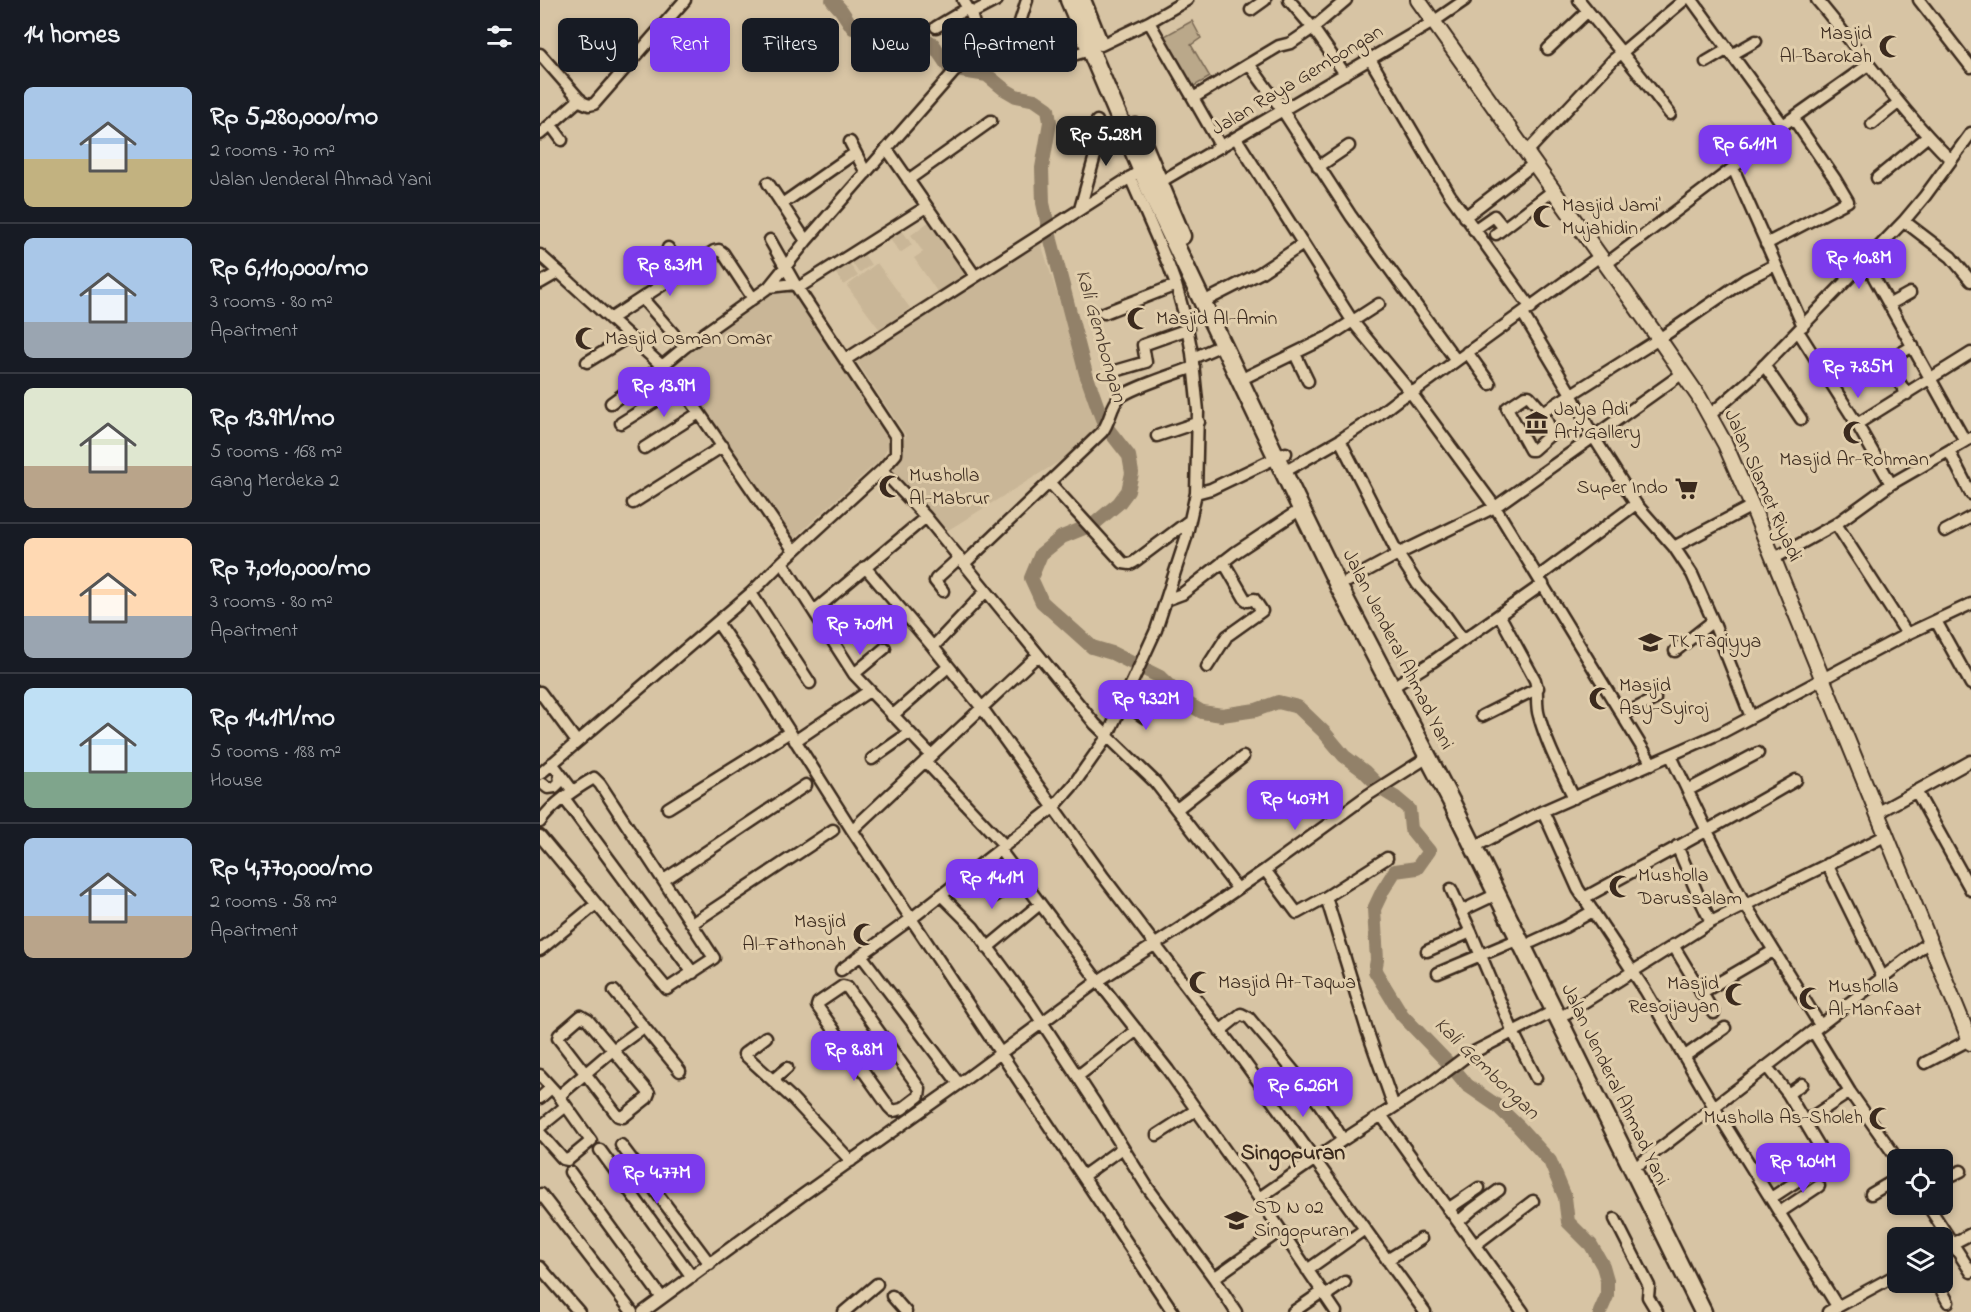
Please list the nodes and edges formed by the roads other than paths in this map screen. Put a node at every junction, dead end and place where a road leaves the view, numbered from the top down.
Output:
1 (685, 0) edge
2 (997, 0) edge
3 (1027, 0) edge
4 (1069, 0) edge
5 (1082, 0) edge
6 (1187, 0) edge
7 (1265, 0) edge
8 (1289, 0) edge
9 (1345, 0) edge
10 (1418, 0) edge
11 (1465, 0) edge
12 (1684, 0) edge
13 (1692, 0) edge
14 (1817, 0) edge
15 (1918, 0) edge
16 (1584, 4) edge
17 (968, 7) edge
18 (1251, 10) dead end
19 (1021, 18) edge
20 (1149, 22) junction
21 (1433, 22) junction
22 (936, 27) dead end
23 (1313, 28) junction
24 (1756, 41) dead end
25 (1095, 47) junction
26 (1548, 50) dead end
27 (1622, 52) junction
28 (1730, 52) junction
29 (1077, 53) edge
30 (540, 54) edge
31 (1370, 60) junction
32 (1706, 62) dead end
33 (1249, 64) junction
34 (1868, 65) junction
35 (1971, 68) edge
36 (1345, 74) junction
37 (1193, 98) junction
38 (580, 99) junction
39 (1898, 103) junction
40 (1283, 111) junction
41 (1670, 114) dead end
42 (992, 121) dead end
43 (1097, 121) dead end
44 (1788, 122) junction
45 (1872, 124) dead end
46 (551, 125) junction
47 (1971, 133) edge
48 (540, 134) edge
49 (1927, 137) junction
50 (1236, 138) junction
51 (562, 140) dead end
52 (1349, 146) dead end
53 (1221, 147) junction
54 (886, 149) junction
55 (1531, 158) junction
56 (1951, 160) junction
57 (1318, 167) junction
58 (1732, 168) junction
59 (1141, 171) junction
60 (866, 173) junction
61 (1877, 178) dead end
62 (908, 180) junction
63 (768, 183) dead end
64 (1154, 185) junction
65 (1554, 190) junction
66 (782, 204) junction
67 (926, 207) junction
68 (1080, 209) junction
69 (1465, 217) junction
70 (1904, 221) junction
71 (1474, 230) junction
72 (770, 240) dead end
73 (806, 241) junction
74 (1303, 244) junction
75 (1766, 244) junction
76 (668, 249) dead end
77 (540, 255) edge
78 (1603, 260) junction
79 (1866, 263) junction
80 (1775, 265) junction
81 (784, 266) junction
82 (682, 271) junction
83 (559, 272) junction
84 (975, 276) junction
85 (1971, 281) edge
86 (540, 283) edge
87 (1176, 285) junction
88 (796, 286) junction
89 (769, 287) junction
90 (1910, 293) dead end
91 (752, 297) junction
92 (642, 298) junction
93 (1211, 298) junction
94 (1379, 304) dead end
95 (1890, 304) junction
96 (1527, 311) junction
97 (1104, 313) dead end
98 (610, 319) junction
99 (1353, 322) junction
100 (1801, 328) junction
101 (1188, 329) junction
102 (628, 337) junction
103 (1659, 339) junction
104 (1222, 345) junction
105 (1912, 346) junction
106 (685, 347) junction
107 (1467, 352) junction
108 (1295, 354) junction
109 (1971, 354) edge
110 (1894, 357) dead end
111 (845, 360) junction
112 (1456, 360) junction
113 (587, 362) dead end
114 (1853, 362) dead end
115 (1194, 363) junction
116 (1764, 365) junction
117 (662, 366) junction
118 (1891, 370) dead end
119 (1115, 371) dead end
120 (1683, 374) junction
121 (1248, 376) junction
122 (1828, 378) junction
123 (1931, 379) junction
124 (1308, 381) dead end
125 (1490, 384) dead end
126 (680, 386) junction
127 (1411, 393) junction
128 (1571, 394) junction
129 (1907, 394) junction
130 (611, 403) dead end
131 (699, 412) junction
132 (1543, 412) junction
133 (1710, 415) junction
134 (1801, 419) dead end
135 (1199, 422) junction
136 (621, 423) dead end
137 (1857, 424) junction
138 (1157, 436) dead end
139 (1593, 436) junction
140 (1340, 440) junction
141 (1968, 440) edge
142 (723, 446) junction
143 (644, 448) dead end
144 (1949, 451) junction
145 (1285, 462) junction
146 (882, 470) junction
147 (1049, 482) junction
148 (1891, 484) junction
149 (1196, 493) junction
150 (1971, 494) edge
151 (633, 503) dead end
152 (1636, 504) junction
153 (1752, 506) junction
154 (1495, 507) junction
155 (1301, 509) junction
156 (926, 517) junction
157 (1971, 517) edge
158 (1190, 520) junction
159 (1836, 524) junction
160 (1945, 531) dead end
161 (1674, 547) junction
162 (794, 551) junction
163 (1398, 554) junction
164 (1773, 559) junction
165 (961, 561) junction
166 (1223, 561) junction
167 (782, 562) junction
168 (865, 567) junction
169 (1540, 580) junction
170 (1348, 581) junction
171 (943, 591) dead end
172 (986, 591) junction
173 (751, 593) junction
174 (1166, 600) junction
175 (1971, 604) edge
176 (814, 611) junction
177 (1500, 616) junction
178 (1713, 621) junction
179 (1936, 621) junction
180 (717, 622) junction
181 (1907, 634) junction
182 (1463, 640) junction
183 (933, 647) junction
184 (885, 648) dead end
185 (1675, 651) dead end
186 (1038, 655) junction
187 (948, 667) junction
188 (1207, 667) dead end
189 (854, 674) junction
190 (1821, 678) junction
191 (810, 683) dead end
192 (1971, 684) edge
193 (1396, 685) junction
194 (1538, 688) junction
195 (869, 691) junction
196 (540, 692) edge
197 (1160, 698) dead end
198 (1655, 699) dead end
199 (1124, 703) junction
200 (982, 708) junction
201 (1622, 715) junction
202 (892, 716) junction
203 (1482, 716) dead end
204 (1751, 717) junction
205 (909, 733) junction
206 (792, 736) junction
207 (1107, 737) junction
208 (577, 742) junction
209 (1758, 753) dead end
210 (1671, 756) junction
211 (1244, 757) dead end
212 (1428, 757) junction
213 (928, 758) junction
214 (872, 759) dead end
215 (1971, 760) edge
216 (552, 764) junction
217 (1652, 764) junction
218 (559, 773) junction
219 (541, 779) edge
220 (1796, 780) dead end
221 (806, 785) dead end
222 (1688, 790) junction
223 (573, 791) junction
224 (1917, 791) junction
225 (1574, 798) junction
226 (561, 801) junction
227 (668, 808) dead end
228 (1053, 808) junction
229 (1177, 809) junction
230 (1543, 811) junction
231 (1877, 813) junction
232 (540, 822) edge
233 (833, 830) dead end
234 (852, 830) junction
235 (1707, 831) junction
236 (1887, 835) junction
237 (540, 836) edge
238 (1479, 844) junction
239 (1677, 846) junction
240 (1002, 848) junction
241 (1387, 858) dead end
242 (1827, 864) junction
243 (975, 869) junction
244 (1265, 870) junction
245 (1020, 877) junction
246 (664, 880) junction
247 (1237, 888) junction
248 (1450, 889) dead end
249 (1971, 890) edge
250 (1497, 894) junction
251 (942, 895) junction
252 (1326, 897) junction
253 (1584, 898) junction
254 (596, 904) junction
255 (1040, 904) junction
256 (1745, 904) junction
257 (1461, 911) junction
258 (1593, 911) junction
259 (912, 918) junction
260 (1712, 922) junction
261 (693, 923) junction
262 (1471, 933) junction
263 (1525, 940) junction
264 (1930, 940) junction
265 (1154, 944) junction
266 (1673, 945) junction
267 (987, 948) junction
268 (540, 950) edge
269 (1427, 951) dead end
270 (1773, 951) junction
271 (1482, 954) junction
272 (861, 956) junction
273 (841, 970) dead end
274 (1634, 971) junction
275 (693, 973) junction
276 (1438, 973) dead end
277 (1882, 976) junction
278 (1098, 981) junction
279 (614, 991) dead end
280 (1701, 993) junction
281 (1561, 1012) junction
282 (1714, 1013) dead end
283 (1042, 1023) junction
284 (644, 1027) junction
285 (1725, 1028) dead end
286 (1817, 1028) junction
287 (1137, 1030) junction
288 (1220, 1031) junction
289 (1513, 1032) junction
290 (766, 1037) dead end
291 (1971, 1040) edge
292 (614, 1049) junction
293 (1001, 1053) junction
294 (1684, 1056) junction
295 (1925, 1063) dead end
296 (1767, 1067) junction
297 (787, 1068) dead end
298 (680, 1071) dead end
299 (585, 1074) junction
300 (540, 1075) edge
301 (1078, 1076) junction
302 (1536, 1078) dead end
303 (773, 1080) junction
304 (959, 1084) junction
305 (1802, 1084) dead end
306 (555, 1092) junction
307 (1850, 1092) junction
308 (1788, 1094) junction
309 (540, 1098) edge
310 (907, 1105) junction
311 (566, 1106) junction
312 (1394, 1107) junction
313 (1714, 1107) junction
314 (1196, 1110) junction
315 (1381, 1115) junction
316 (914, 1116) junction
317 (1613, 1119) junction
318 (1804, 1122) junction
319 (540, 1128) edge
320 (540, 1133) edge
321 (1157, 1135) dead end
322 (1343, 1140) junction
323 (621, 1145) dead end
324 (1819, 1146) dead end
325 (1122, 1148) junction
326 (1890, 1149) edge
327 (600, 1150) dead end
328 (1315, 1159) junction
329 (1641, 1163) junction
330 (844, 1166) junction
331 (1820, 1166) dead end
332 (1961, 1171) dead end
333 (570, 1172) dead end
334 (1953, 1175) edge
335 (1083, 1176) junction
336 (1887, 1185) edge
337 (1819, 1186) dead end
338 (1479, 1188) dead end
339 (1499, 1190) dead end
340 (541, 1194) edge
341 (1871, 1194) dead end
342 (1259, 1198) junction
343 (1771, 1198) junction
344 (1533, 1201) dead end
345 (1448, 1209) junction
346 (1780, 1212) junction
347 (1615, 1219) dead end
348 (1458, 1222) junction
349 (1365, 1229) junction
350 (1280, 1231) junction
351 (1971, 1234) edge
352 (1421, 1239) dead end
353 (1953, 1243) edge
354 (1475, 1245) junction
355 (1953, 1252) edge
356 (1387, 1260) junction
357 (710, 1263) junction
358 (540, 1267) edge
359 (1307, 1270) junction
360 (1971, 1272) edge
361 (692, 1276) junction
362 (1214, 1278) junction
363 (1887, 1280) edge
364 (1346, 1282) dead end
365 (877, 1284) dead end
366 (1943, 1293) edge
367 (1324, 1294) junction
368 (892, 1296) dead end
369 (662, 1298) junction
370 (1948, 1302) dead end
371 (1833, 1309) edge
372 (579, 1312) edge
373 (633, 1312) edge
374 (644, 1312) edge
375 (844, 1312) edge
376 (906, 1312) edge
377 (1173, 1312) edge
378 (1236, 1312) edge
379 (1293, 1312) edge
380 (1336, 1312) edge
381 (1425, 1312) edge
382 (1523, 1312) edge
383 (1657, 1312) edge
384 (1703, 1312) edge
385 (1714, 1312) edge

1 - 38 street
2 - 17 street
3 - 19 street
4 - 25 highway, Jalan Jenderal Ahmad Yani
5 - 25 highway, Jalan Jenderal Ahmad Yani
6 - 20 street
7 - 18 street
8 - 23 street
9 - 23 street
10 - 21 main road, Jalan Slamet Riyadi
11 - 21 street, Jalan Raya Gembongan
12 - 27 street
13 - 28 street
14 - 34 street
15 - 35 street
16 - 26 street
16 - 27 street
17 - 22 street
17 - 54 street
20 - 25 street
20 - 37 street
21 - 31 street, Jalan Raya Gembongan
21 - 55 main road, Jalan Slamet Riyadi
23 - 33 street
23 - 36 street
24 - 28 street
25 - 29 street
25 - 59 highway, Jalan Jenderal Ahmad Yani
27 - 41 street
27 - 55 street
28 - 32 street
28 - 44 street
30 - 38 street
31 - 36 street, Jalan Raya Gembongan
31 - 69 street
33 - 37 street
33 - 40 street
34 - 39 street
34 - 44 street
36 - 40 street, Jalan Raya Gembongan
37 - 53 street
38 - 46 street
39 - 45 street
39 - 49 street
40 - 50 street, Jalan Raya Gembongan
40 - 57 street
42 - 62 street
43 - 68 street
44 - 58 street
44 - 75 street
46 - 48 street
46 - 51 street
47 - 56 street
49 - 56 street
49 - 61 street
50 - 53 street, Jalan Raya Gembongan
50 - 74 street
52 - 57 street
53 - 64 street, Jalan Raya Gembongan
54 - 60 street
54 - 62 street
55 - 65 main road, Jalan Slamet Riyadi
55 - 69 street
56 - 70 street
57 - 112 street
58 - 75 street
58 - 78 street
59 - 64 highway, Jalan Jenderal Ahmad Yani
59 - 68 street
59 - 87 street
60 - 66 street
60 - 73 street
62 - 67 street
63 - 66 street
64 - 93 highway, Jalan Jenderal Ahmad Yani
64 - 104 highway, Jalan Jenderal Ahmad Yani
65 - 71 street
65 - 78 main road, Jalan Slamet Riyadi
66 - 73 street
67 - 84 street
67 - 88 street
68 - 84 street
69 - 71 street
70 - 79 street
70 - 85 street
71 - 96 street
72 - 81 street
73 - 81 street
74 - 93 street
74 - 99 street
75 - 80 street
76 - 82 street
77 - 83 street
78 - 96 street
78 - 103 main road, Jalan Slamet Riyadi
79 - 95 street
79 - 100 street
80 - 100 street
80 - 103 street
81 - 88 street
81 - 89 street
82 - 91 street
82 - 92 street
83 - 86 street
83 - 98 street
84 - 111 street
87 - 97 street
87 - 101 street
88 - 89 street
88 - 111 street
89 - 91 street
90 - 95 street
91 - 106 street
92 - 98 street
92 - 106 street
93 - 121 highway, Jalan Jenderal Ahmad Yani
94 - 99 street
95 - 105 street
96 - 107 street
96 - 128 street
98 - 102 street
99 - 108 street
99 - 127 street
100 - 116 street
100 - 122 street
101 - 115 street
101 - 119 street
102 - 113 street
102 - 117 street
103 - 120 main road, Jalan Slamet Riyadi
103 - 128 street
104 - 115 street
104 - 145 highway, Jalan Jenderal Ahmad Yani
105 - 110 street
105 - 123 street
106 - 117 street
107 - 112 street
107 - 125 street
108 - 121 street
108 - 124 street
109 - 123 street
111 - 146 street
112 - 127 street
114 - 122 street
115 - 135 street
115 - 147 street
116 - 133 street
116 - 134 street
117 - 126 street
117 - 130 street
118 - 129 street
120 - 133 main road, Jalan Slamet Riyadi
120 - 139 street
121 - 145 highway, Jalan Jenderal Ahmad Yani
122 - 137 street
123 - 129 street
123 - 141 street
126 - 131 street
126 - 136 street
127 - 140 street
127 - 154 street
128 - 132 street
128 - 139 street
129 - 137 street
131 - 142 street
131 - 143 street
132 - 132 street
133 - 153 main road, Jalan Slamet Riyadi
135 - 138 street
135 - 149 street
137 - 148 street
139 - 152 street
139 - 154 street
140 - 145 street
140 - 163 street
141 - 144 street
142 - 151 street
142 - 162 street
144 - 148 street
144 - 150 street
145 - 149 street
145 - 155 highway, Jalan Jenderal Ahmad Yani
145 - 170 highway, Jalan Jenderal Ahmad Yani
146 - 156 street
146 - 162 street
147 - 158 street
147 - 165 street
148 - 159 street
149 - 158 street
152 - 161 street
152 - 169 street
153 - 161 street
153 - 164 main road, Jalan Slamet Riyadi
154 - 163 street
154 - 169 street
155 - 166 street
155 - 193 highway, Jalan Jenderal Ahmad Yani
156 - 165 street
156 - 168 street
157 - 160 street
158 - 174 street
159 - 164 street
159 - 181 street
161 - 178 street
162 - 167 street
163 - 170 street
163 - 182 street
164 - 190 main road, Jalan Slamet Riyadi
165 - 171 street
165 - 172 street
166 - 174 street
166 - 188 street
167 - 173 street
167 - 176 street
168 - 176 street
168 - 183 street
169 - 177 street
169 - 201 street
170 - 193 highway, Jalan Jenderal Ahmad Yani
172 - 183 street
172 - 186 street
173 - 180 street
173 - 191 street
174 - 199 street
175 - 179 street
176 - 189 street
177 - 182 street
177 - 194 street
178 - 185 street
178 - 204 street
179 - 181 street
179 - 192 street
180 - 206 street
180 - 208 street
181 - 190 street
182 - 193 street
183 - 187 street
184 - 189 street
186 - 200 street
186 - 207 street
187 - 200 street
187 - 202 street
189 - 195 street
190 - 204 street
190 - 231 main road, Jalan Slamet Riyadi
193 - 212 highway, Jalan Jenderal Ahmad Yani
193 - 238 highway, Jalan Jenderal Ahmad Yani
194 - 203 street
194 - 225 street
195 - 202 street
195 - 206 street
196 - 208 street
197 - 199 street
198 - 201 street
199 - 207 street
200 - 213 street
200 - 228 street
201 - 217 street
202 - 205 street
204 - 210 street
205 - 213 street
205 - 214 street
206 - 227 street
206 - 234 street
207 - 228 street
207 - 229 street
208 - 216 street
209 - 222 street
210 - 217 street
210 - 222 street
211 - 229 street
212 - 238 highway, Jalan Jenderal Ahmad Yani
212 - 244 street
213 - 234 street
213 - 240 street
215 - 224 street
216 - 218 street
216 - 219 street
217 - 225 street
218 - 219 street
218 - 223 street
219 - 226 street
220 - 235 street
221 - 246 street
222 - 235 street
223 - 226 street
223 - 246 street
224 - 231 street
224 - 249 street
225 - 230 street
226 - 232 street
226 - 275 street
228 - 240 street
228 - 265 street
229 - 247 street
230 - 238 street
230 - 253 street
231 - 236 main road, Jalan Slamet Riyadi
233 - 261 street
234 - 259 street
235 - 239 street
235 - 256 street
236 - 242 street
236 - 264 main road, Jalan Slamet Riyadi
237 - 254 street
238 - 250 highway, Jalan Jenderal Ahmad Yani
238 - 263 highway, Jalan Jenderal Ahmad Yani
239 - 253 street
239 - 260 street
240 - 243 street
240 - 245 street
241 - 252 street
242 - 256 street
242 - 277 street
243 - 245 street
243 - 251 street
244 - 247 street
244 - 252 street
245 - 255 street
246 - 261 street
247 - 265 street
248 - 257 street
250 - 257 street
250 - 263 highway, Jalan Jenderal Ahmad Yani
251 - 259 street
251 - 267 street
252 - 312 street
253 - 258 street
254 - 268 street
254 - 275 street
255 - 267 street
255 - 278 street
256 - 260 street
256 - 270 street
257 - 262 street
258 - 263 street
258 - 274 street
259 - 272 street
259 - 293 street
260 - 266 street
261 - 275 street
262 - 269 street
262 - 271 street
263 - 271 street
263 - 281 highway, Jalan Jenderal Ahmad Yani
264 - 277 street
264 - 291 main road, Jalan Slamet Riyadi
265 - 278 street
265 - 288 street
266 - 274 street
266 - 280 street
267 - 283 street
270 - 280 street
270 - 286 street
271 - 276 street
271 - 289 street
272 - 273 street
272 - 304 street
274 - 281 street
274 - 294 street
277 - 286 street
278 - 283 street
278 - 287 street
279 - 284 street
280 - 282 street
281 - 289 street
281 - 317 highway, Jalan Jenderal Ahmad Yani
283 - 293 street
283 - 301 street
284 - 292 street
284 - 298 street
285 - 294 street
286 - 296 street
286 - 307 street
287 - 301 street
287 - 314 street
288 - 322 street
288 - 328 street
289 - 302 street
289 - 312 street
290 - 303 street
291 - 295 street
292 - 299 street
292 - 299 street
292 - 299 street
293 - 304 street
293 - 335 street
294 - 313 street
296 - 308 street
296 - 313 street
297 - 303 street
299 - 306 street
300 - 306 street
301 - 325 street
303 - 330 street
304 - 316 street
305 - 308 street
306 - 309 street
306 - 311 street
307 - 318 street
307 - 326 street
308 - 318 street
310 - 310 street
310 - 316 street
311 - 319 street
311 - 320 street
312 - 315 street
313 - 329 street
313 - 343 street
314 - 321 street
314 - 342 street
315 - 322 street
315 - 345 street
316 - 330 street
317 - 329 highway, Jalan Jenderal Ahmad Yani
317 - 384 highway, Jalan Jenderal Ahmad Yani
318 - 324 street
322 - 328 street
323 - 357 street
325 - 335 street
325 - 362 street
327 - 361 street
328 - 342 street
328 - 349 street
329 - 385 highway, Jalan Jenderal Ahmad Yani
330 - 357 street
331 - 343 street
332 - 334 street
333 - 369 street
335 - 377 street
336 - 341 street
337 - 346 street
338 - 345 street
339 - 348 street
340 - 373 street
342 - 350 street
343 - 346 street
344 - 354 street
345 - 348 street
346 - 371 street
347 - 383 street
348 - 354 street
349 - 356 street
349 - 359 street
350 - 359 street
350 - 362 street
351 - 353 street
352 - 356 street
354 - 382 street
355 - 360 street
356 - 381 street
357 - 361 street
358 - 372 street
359 - 367 street
361 - 369 street
362 - 378 street
363 - 371 street
364 - 367 street
365 - 375 street
366 - 370 street
367 - 379 street
367 - 380 street
368 - 376 street
369 - 374 street

